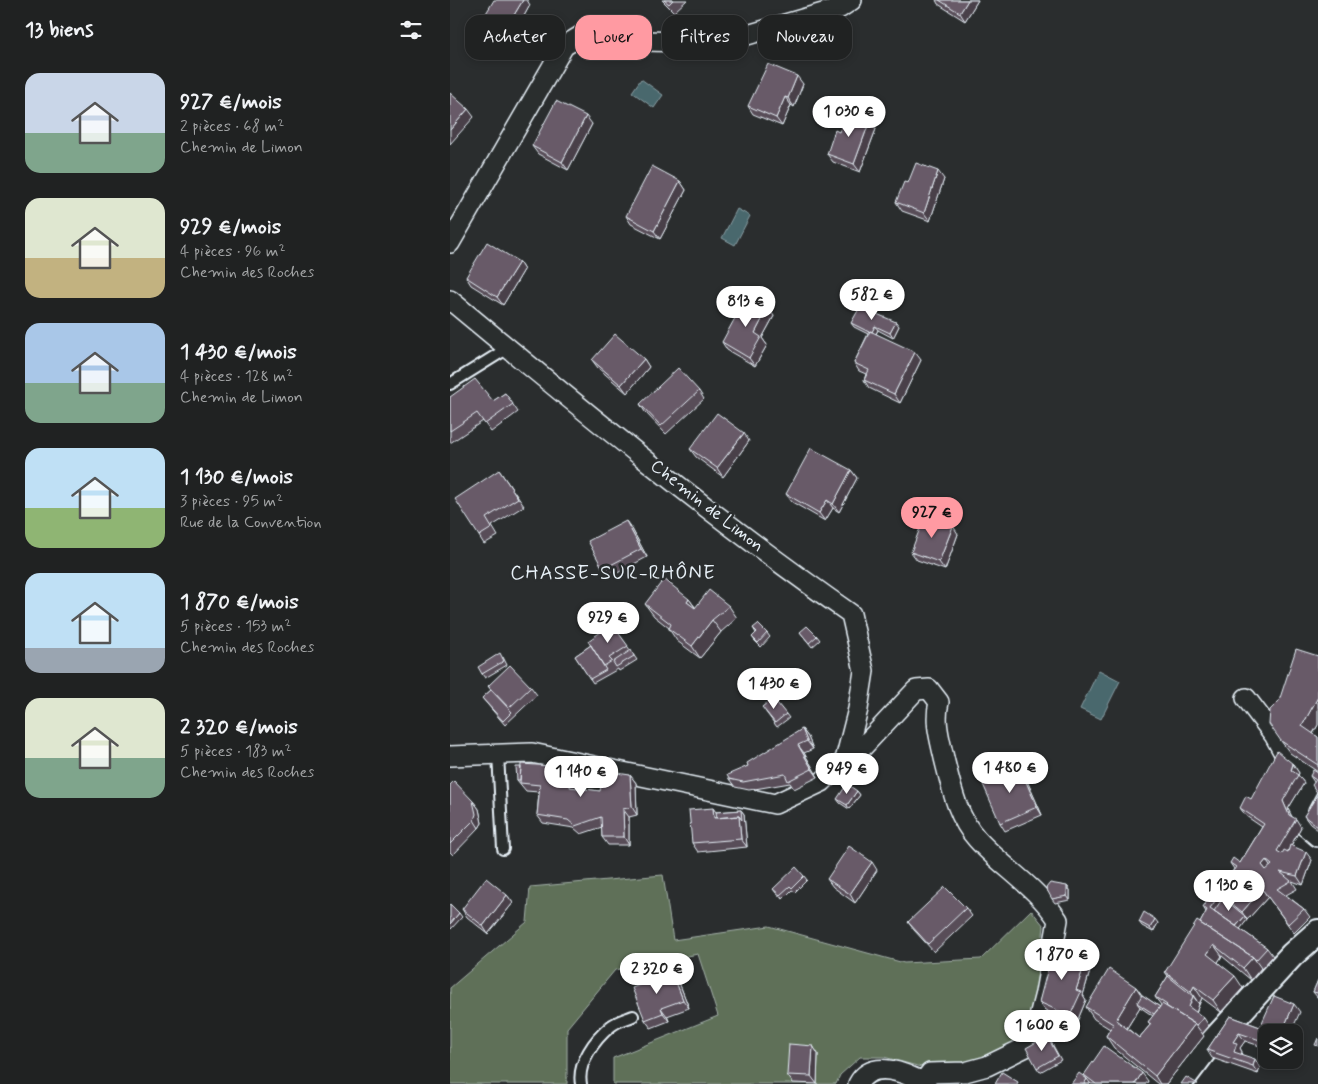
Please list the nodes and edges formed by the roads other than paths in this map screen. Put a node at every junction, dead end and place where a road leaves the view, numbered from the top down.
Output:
1 (852, 0) edge
2 (450, 243) edge
3 (450, 300) edge
4 (508, 348) junction
5 (450, 384) edge
6 (1246, 698) dead end
7 (498, 754) junction
8 (450, 756) edge
9 (845, 760) junction
10 (1318, 837) edge
11 (503, 849) dead end
12 (1318, 932) edge
13 (633, 1016) dead end
14 (924, 1083) edge
15 (581, 1084) edge
16 (858, 1084) edge
17 (1179, 1084) edge

1 - 2 street
3 - 4 street, Chemin de Limon
4 - 5 lane
4 - 9 street, Chemin de Limon
6 - 10 street
7 - 8 street
7 - 9 street
7 - 11 lane
9 - 14 street
12 - 17 street
13 - 15 lane
14 - 16 street

